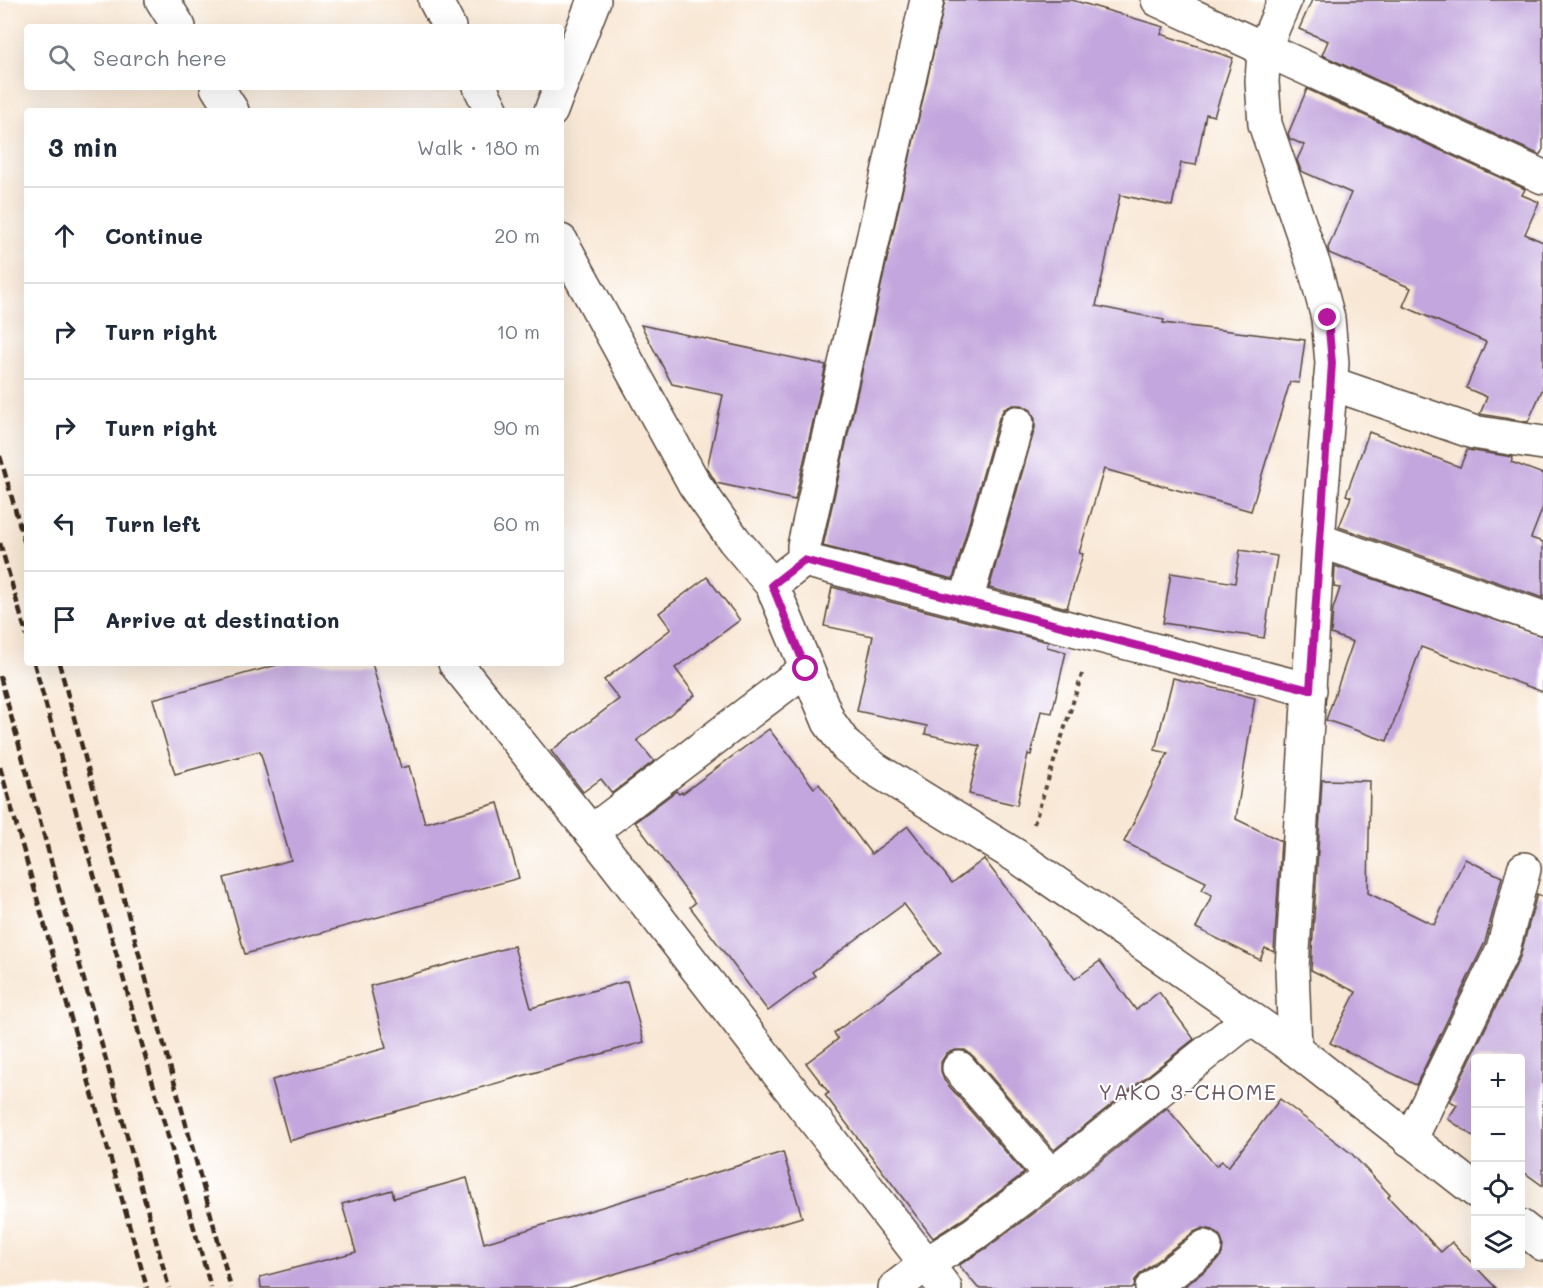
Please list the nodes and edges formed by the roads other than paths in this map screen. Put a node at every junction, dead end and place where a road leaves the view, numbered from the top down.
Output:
1 (162, 0) edge
2 (435, 0) edge
3 (594, 0) edge
4 (927, 0) edge
5 (1158, 0) edge
6 (1285, 0) edge
7 (177, 24) edge
8 (447, 24) edge
9 (1264, 49) junction
10 (564, 78) edge
11 (219, 90) edge
12 (482, 90) edge
13 (559, 90) edge
14 (230, 108) edge
15 (490, 108) edge
16 (552, 108) edge
17 (1543, 177) edge
18 (564, 246) edge
19 (1330, 383) junction
20 (1017, 423) dead end
21 (1543, 443) edge
22 (1318, 540) junction
23 (804, 560) junction
24 (772, 585) junction
25 (966, 601) junction
26 (1543, 618) edge
27 (457, 666) edge
28 (806, 669) junction
29 (1310, 690) junction
30 (591, 832) junction
31 (1524, 869) dead end
32 (1249, 1019) junction
33 (1295, 1050) junction
34 (959, 1068) dead end
35 (1410, 1140) junction
36 (1051, 1176) junction
37 (1471, 1187) edge
38 (1525, 1229) edge
39 (1543, 1244) edge
40 (1205, 1247) dead end
41 (936, 1276) edge
42 (895, 1288) edge
43 (1152, 1288) edge

1 - 7 street
2 - 8 street
3 - 10 street
4 - 23 street
5 - 9 street
6 - 9 street
9 - 17 street
9 - 19 street
11 - 14 street
12 - 15 street
13 - 16 street
18 - 24 street
19 - 21 street
19 - 22 street
20 - 25 street
22 - 26 street
22 - 29 street
23 - 24 street
23 - 25 street
24 - 28 street
25 - 29 street
27 - 30 street
28 - 30 street
28 - 32 street
29 - 33 street
30 - 41 street
31 - 35 street
32 - 33 street
32 - 36 street
33 - 35 street
34 - 36 street
35 - 37 street
36 - 41 street
38 - 39 street
40 - 43 street
41 - 42 street

